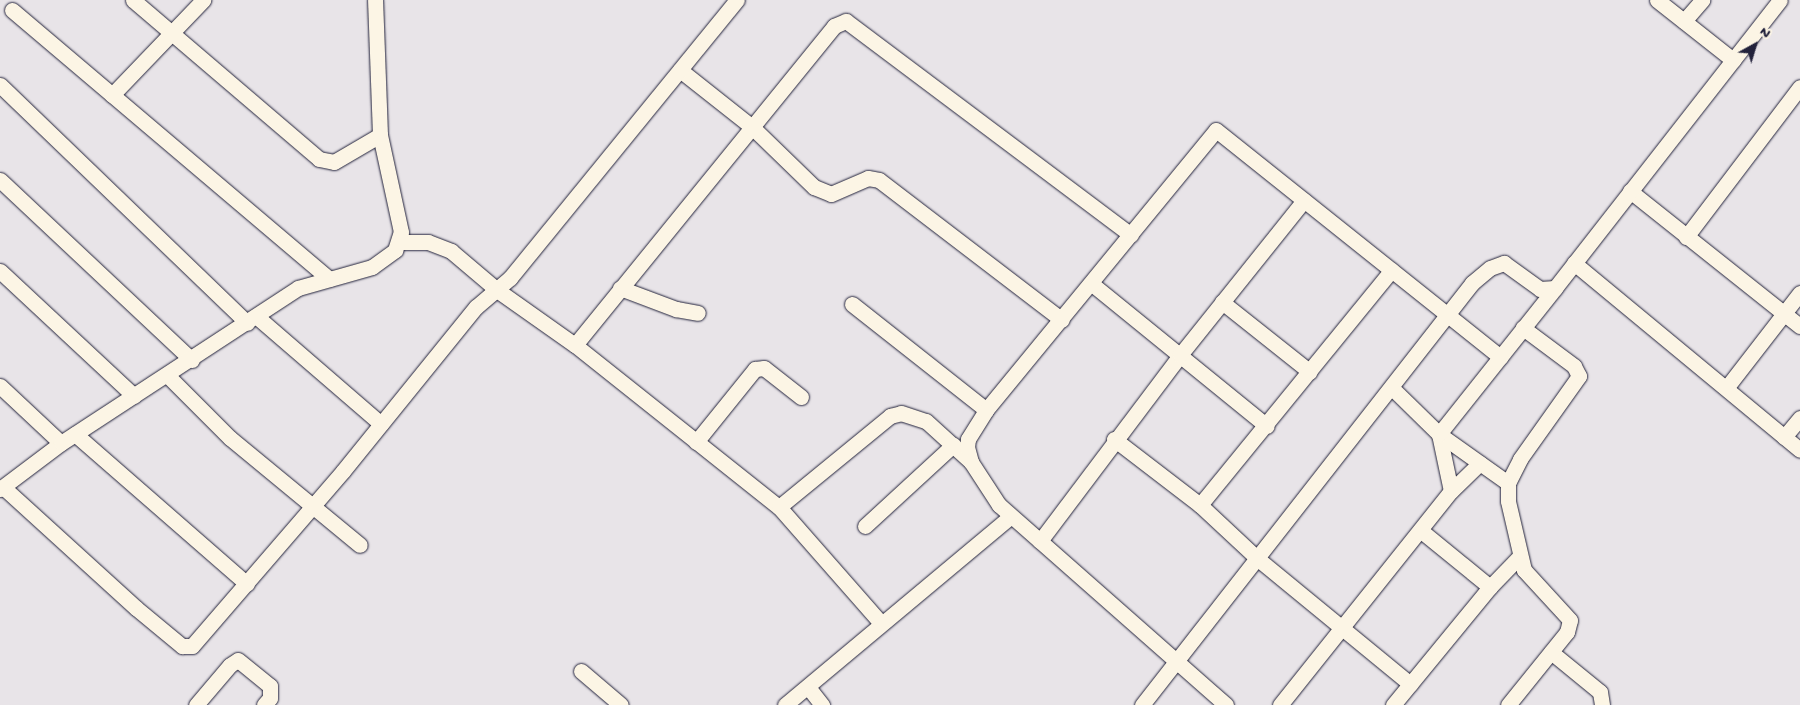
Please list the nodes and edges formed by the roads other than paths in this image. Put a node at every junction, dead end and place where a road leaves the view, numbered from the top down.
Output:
1 (133, 0) edge
2 (203, 0) edge
3 (375, 0) edge
4 (737, 0) edge
5 (1657, 0) edge
6 (1702, 0) edge
7 (1780, 0) edge
8 (12, 10) dead end
9 (1684, 21) junction
10 (174, 32) junction
11 (1733, 60) junction
12 (680, 70) junction
13 (0, 85) edge
14 (1800, 87) edge
15 (112, 95) junction
16 (751, 126) junction
17 (380, 135) junction
18 (0, 180) edge
19 (1630, 192) junction
20 (1304, 200) junction
21 (1131, 235) junction
22 (1686, 237) junction
23 (400, 242) junction
24 (1574, 263) junction
25 (1392, 270) junction
26 (0, 271) edge
27 (329, 278) junction
28 (1092, 284) junction
29 (620, 288) junction
30 (1555, 288) junction
31 (497, 290) junction
32 (1800, 293) edge
33 (1222, 302) junction
34 (852, 304) dead end
35 (698, 313) dead end
36 (1784, 313) junction
37 (1449, 315) junction
38 (252, 320) junction
39 (1062, 320) junction
40 (1800, 326) edge
41 (1523, 328) junction
42 (575, 345) junction
43 (1180, 355) junction
44 (1500, 357) junction
45 (192, 360) junction
46 (1310, 372) junction
47 (167, 375) junction
48 (0, 386) edge
49 (1727, 387) junction
50 (1392, 388) junction
51 (134, 396) junction
52 (802, 397) dead end
53 (986, 410) junction
54 (1800, 418) edge
55 (381, 424) junction
56 (1267, 426) junction
57 (75, 434) junction
58 (1439, 434) junction
59 (1784, 437) junction
60 (1114, 439) junction
61 (696, 442) junction
62 (61, 443) junction
63 (953, 445) junction
64 (1800, 450) edge
65 (971, 462) junction
66 (1480, 463) junction
67 (1508, 483) junction
68 (1, 488) edge
69 (1451, 491) junction
70 (314, 505) junction
71 (1200, 505) junction
72 (778, 507) junction
73 (1010, 516) junction
74 (865, 526) dead end
75 (1420, 530) junction
76 (1040, 540) junction
77 (360, 545) dead end
78 (1519, 557) junction
79 (1258, 559) junction
80 (247, 584) junction
81 (1490, 587) junction
82 (881, 623) junction
83 (1345, 628) junction
84 (1550, 652) junction
85 (1176, 664) junction
86 (581, 671) dead end
87 (1410, 684) junction
88 (808, 687) junction
89 (196, 705) edge
90 (264, 705) edge
91 (622, 705) edge
92 (785, 705) edge
93 (822, 705) edge
94 (1142, 705) edge
95 (1226, 705) edge
96 (1280, 705) edge
97 (1393, 705) edge
98 (1508, 705) edge
99 (1602, 705) edge

1 - 10 street
2 - 10 street
3 - 17 street
4 - 12 street
5 - 9 street
6 - 9 street
7 - 11 street
8 - 15 street
9 - 11 street
10 - 15 street
10 - 17 street
11 - 19 street
12 - 16 street
12 - 31 street
13 - 38 street
14 - 22 street
15 - 27 street
16 - 21 street
16 - 29 street
16 - 39 street
17 - 23 street
18 - 45 street
19 - 22 street
19 - 24 street
20 - 21 street
20 - 25 street
20 - 33 street
21 - 28 street
22 - 36 street
23 - 27 street
23 - 31 street
24 - 30 street
24 - 49 street
25 - 37 street
25 - 46 street
26 - 51 street
27 - 38 street
28 - 39 street
28 - 43 street
29 - 35 street
29 - 42 street
30 - 37 street
30 - 41 street
31 - 42 street
31 - 55 street
32 - 36 street
33 - 43 street
33 - 46 street
34 - 53 street
36 - 40 street
36 - 49 street
37 - 44 street
37 - 50 street
38 - 45 street
38 - 55 street
39 - 53 street
41 - 44 street
41 - 67 street
42 - 61 street
43 - 56 street
43 - 60 street
44 - 58 street
45 - 47 street
46 - 56 street
47 - 51 street
47 - 70 street
48 - 62 street
49 - 59 street
50 - 58 street
50 - 79 street
51 - 57 street
52 - 61 street
53 - 65 street
54 - 59 street
55 - 70 street
56 - 71 street
57 - 62 street
57 - 80 street
58 - 66 street
58 - 69 street
59 - 64 street
60 - 71 street
60 - 76 street
61 - 72 street
62 - 68 street
63 - 65 street
63 - 72 street
63 - 74 street
65 - 73 street
66 - 67 street
66 - 69 street
67 - 78 street
68 - 80 street
69 - 75 street
70 - 77 street
70 - 80 street
71 - 79 street
72 - 82 street
73 - 76 street
73 - 82 street
75 - 81 street
75 - 83 street
76 - 85 street
78 - 81 street
78 - 84 street
79 - 83 street
79 - 85 street
81 - 87 street
82 - 88 street
83 - 87 street
83 - 96 street
84 - 98 street
84 - 99 street
85 - 94 street
85 - 95 street
86 - 91 street
87 - 97 street
88 - 92 street
88 - 93 street
89 - 90 street

